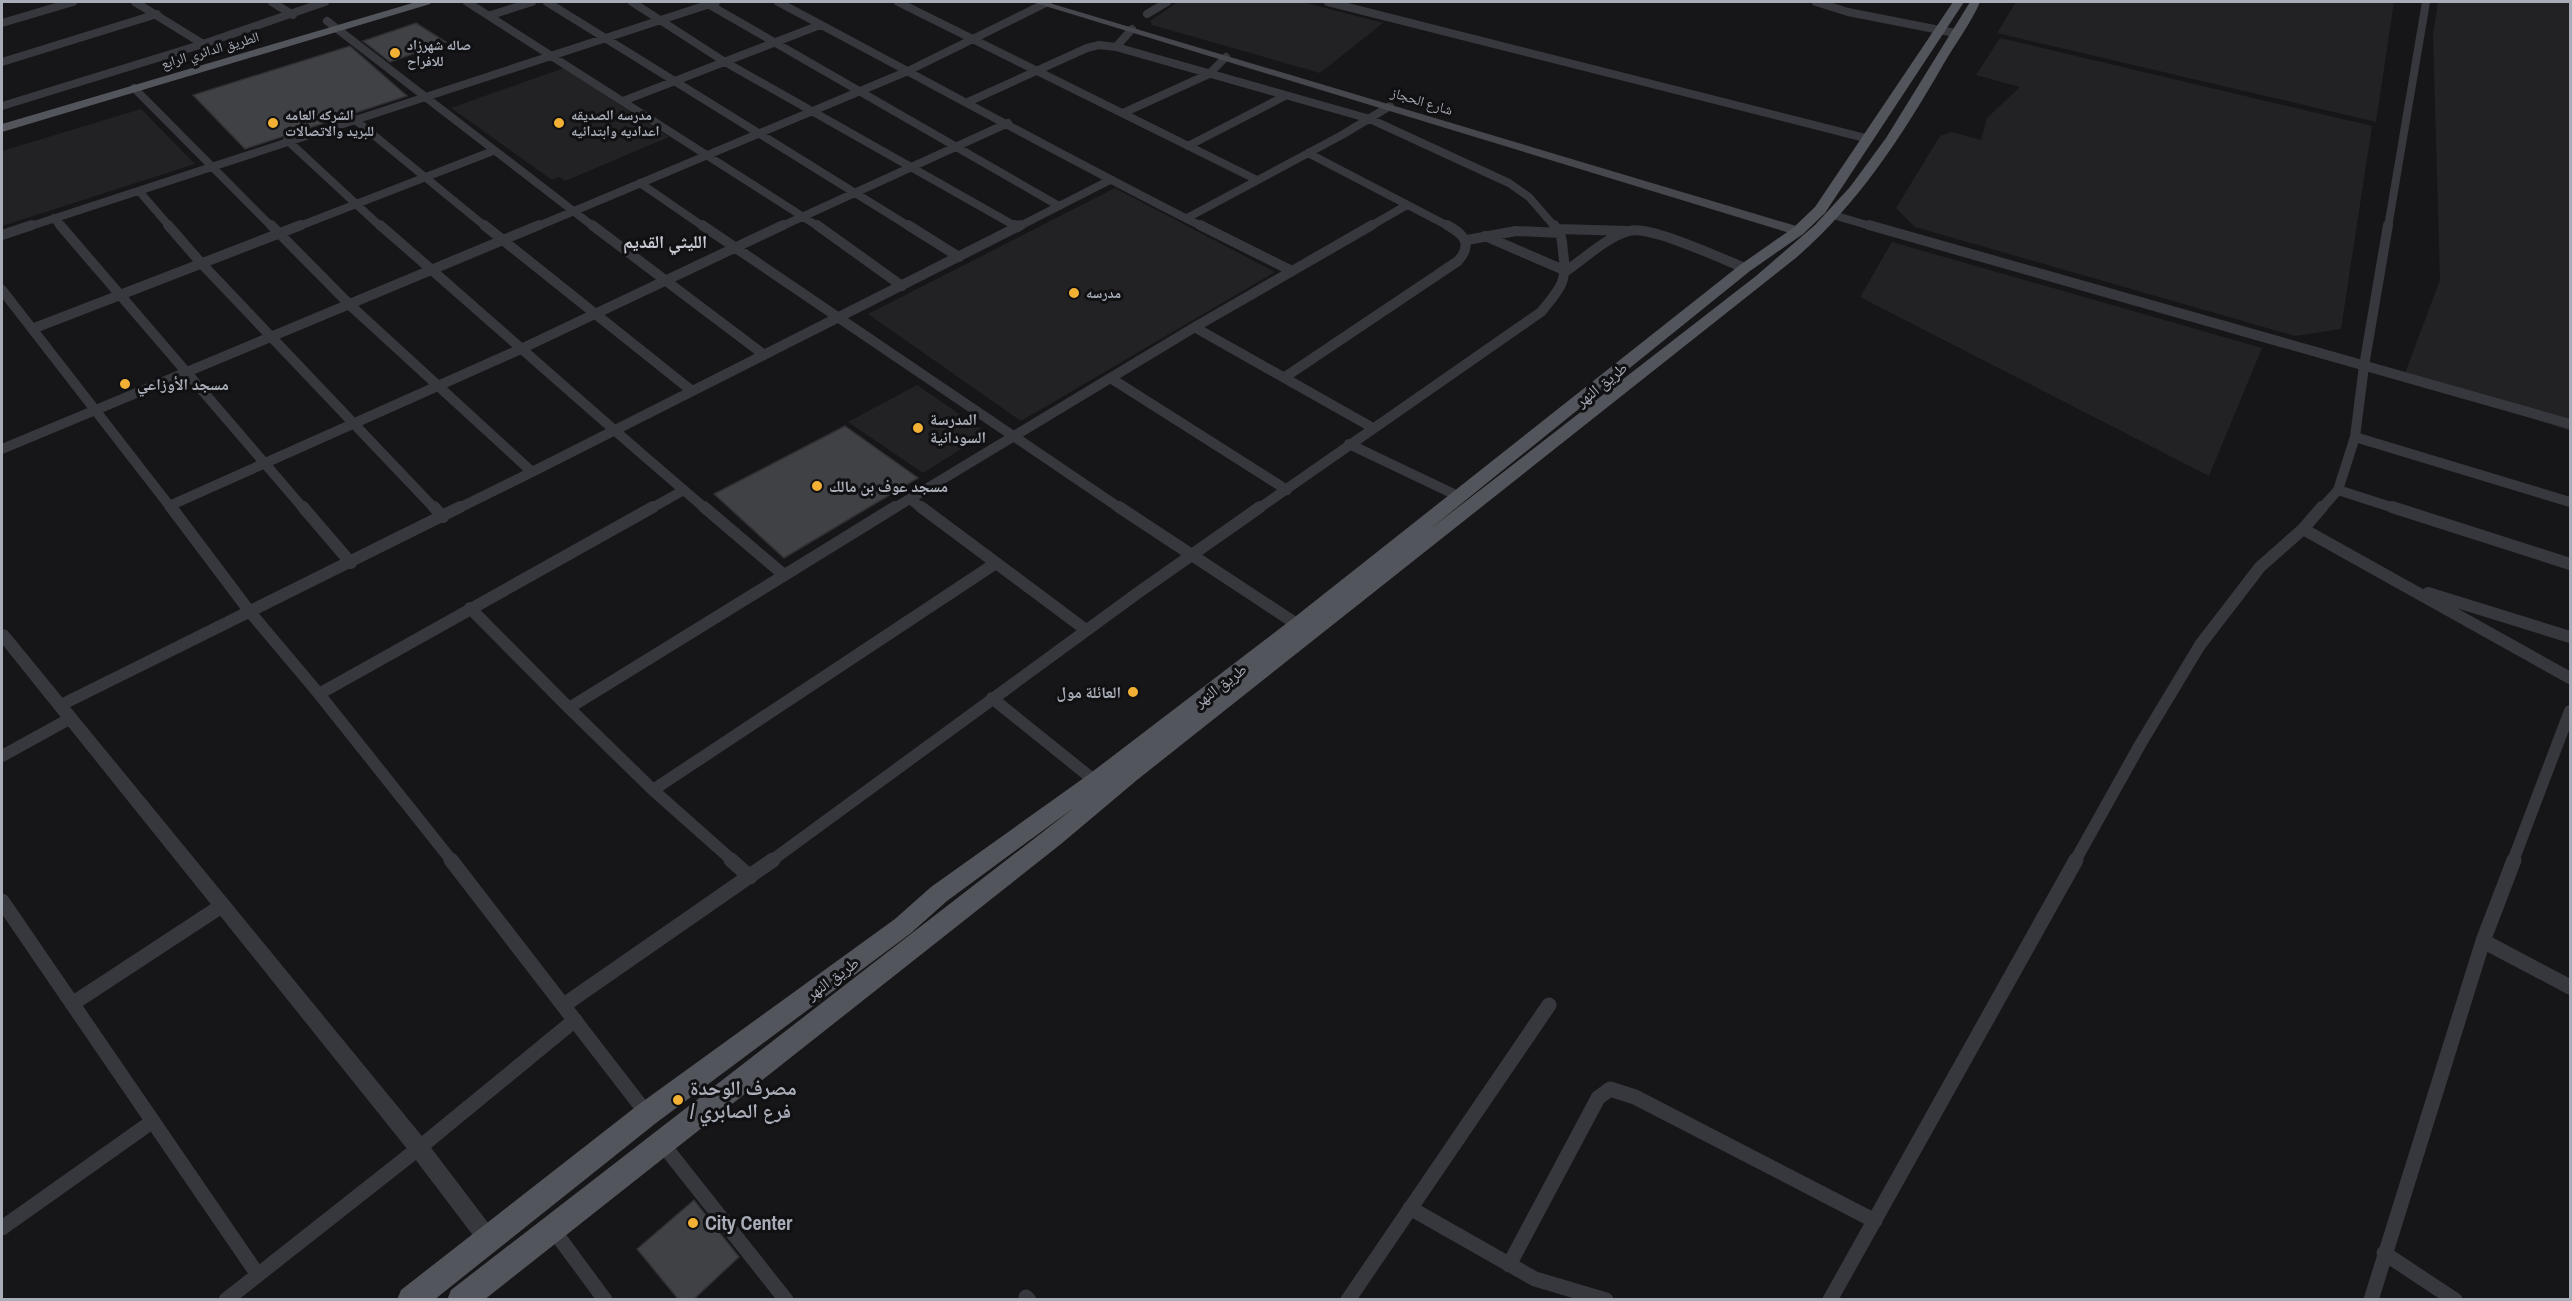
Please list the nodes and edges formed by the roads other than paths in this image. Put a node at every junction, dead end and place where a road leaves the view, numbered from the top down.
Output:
1 (73, 2) edge
2 (135, 2) edge
3 (272, 2) edge
4 (325, 2) edge
5 (394, 2) edge
6 (426, 2) edge
7 (467, 2) edge
8 (532, 2) edge
9 (547, 2) edge
10 (632, 2) edge
11 (778, 2) edge
12 (898, 2) edge
13 (1043, 2) edge
14 (1167, 2) edge
15 (1328, 2) edge
16 (1816, 2) edge
17 (1958, 2) edge
18 (1975, 2) edge
19 (2426, 2) edge
20 (712, 3) edge
21 (157, 14) junction
22 (293, 15) junction
23 (491, 15) junction
24 (1147, 15) dead end
25 (659, 19) junction
26 (2, 23) edge
27 (331, 25) junction
28 (820, 25) junction
29 (1132, 29) junction
30 (1947, 31) junction
31 (604, 38) junction
32 (974, 39) junction
33 (773, 42) junction
34 (203, 44) junction
35 (1116, 47) junction
36 (550, 55) junction
37 (1226, 57) junction
38 (2, 62) edge
39 (725, 62) junction
40 (1036, 70) junction
41 (908, 71) junction
42 (1209, 74) junction
43 (675, 81) junction
44 (134, 88) junction
45 (859, 92) junction
46 (1285, 96) junction
47 (425, 97) junction
48 (622, 101) junction
49 (968, 102) junction
50 (2, 106) edge
51 (1390, 106) junction
52 (814, 110) junction
53 (1123, 113) junction
54 (2, 117) edge
55 (354, 119) junction
56 (1370, 119) junction
57 (1008, 123) junction
58 (2, 128) edge
59 (759, 134) junction
60 (1869, 139) junction
61 (287, 140) junction
62 (956, 146) junction
63 (1188, 146) junction
64 (493, 151) junction
65 (1308, 153) junction
66 (706, 155) junction
67 (210, 165) junction
68 (911, 166) junction
69 (425, 176) junction
70 (1110, 180) junction
71 (1257, 180) junction
72 (640, 183) junction
73 (139, 191) junction
74 (855, 192) junction
75 (355, 204) junction
76 (1059, 206) junction
77 (1407, 206) junction
78 (574, 211) junction
79 (1833, 215) junction
80 (804, 216) junction
81 (54, 218) junction
82 (1187, 218) junction
83 (1018, 227) junction
84 (1560, 231) junction
85 (1628, 231) junction
86 (1798, 231) junction
87 (280, 232) junction
88 (2, 235) edge
89 (1485, 236) junction
90 (503, 240) junction
91 (1467, 240) junction
92 (736, 247) junction
93 (959, 257) junction
94 (201, 263) junction
95 (1744, 268) junction
96 (432, 271) junction
97 (1292, 271) junction
98 (1566, 271) junction
99 (663, 280) junction
100 (902, 286) junction
101 (2, 290) edge
102 (120, 294) junction
103 (351, 306) junction
104 (592, 314) junction
105 (838, 317) junction
106 (1196, 328) junction
107 (32, 329) junction
108 (271, 338) junction
109 (523, 348) junction
110 (763, 354) junction
111 (2364, 366) junction
112 (189, 373) junction
113 (1285, 377) junction
114 (1112, 379) junction
115 (438, 386) junction
116 (692, 391) junction
117 (97, 410) junction
118 (355, 424) junction
119 (2571, 424) edge
120 (1373, 428) junction
121 (616, 431) junction
122 (1013, 436) junction
123 (2355, 437) junction
124 (1349, 444) junction
125 (2, 449) edge
126 (265, 463) junction
127 (532, 472) junction
128 (684, 489) junction
129 (1287, 490) junction
130 (2338, 490) junction
131 (1460, 497) junction
132 (910, 499) junction
133 (2571, 502) edge
134 (169, 506) junction
135 (443, 517) junction
136 (2302, 529) junction
137 (1192, 557) junction
138 (996, 562) junction
139 (351, 563) junction
140 (2571, 564) edge
141 (784, 575) junction
142 (2404, 586) junction
143 (470, 608) junction
144 (250, 612) junction
145 (1298, 625) junction
146 (1086, 630) junction
147 (2, 634) edge
148 (2571, 637) edge
149 (2571, 678) edge
150 (319, 694) junction
151 (992, 698) junction
152 (569, 708) junction
153 (2571, 711) edge
154 (66, 712) junction
155 (2, 756) edge
156 (1095, 780) junction
157 (653, 790) junction
158 (750, 877) junction
159 (955, 883) junction
160 (2, 901) edge
161 (970, 901) junction
162 (223, 905) junction
163 (2482, 941) junction
164 (2571, 987) edge
165 (72, 1004) junction
166 (564, 1005) junction
167 (1549, 1005) dead end
168 (575, 1020) junction
169 (647, 1114) junction
170 (153, 1121) junction
171 (661, 1142) junction
172 (419, 1148) junction
173 (1410, 1208) junction
174 (1875, 1221) junction
175 (2, 1227) edge
176 (552, 1228) junction
177 (488, 1239) junction
178 (2384, 1253) junction
179 (1509, 1264) junction
180 (258, 1275) junction
181 (1573, 1296) edge
182 (226, 1299) edge
183 (411, 1299) edge
184 (461, 1299) edge
185 (605, 1299) edge
186 (786, 1299) edge
187 (1348, 1299) edge
188 (1606, 1299) edge
189 (1830, 1299) edge
190 (2371, 1299) edge
191 (2455, 1299) edge

1 - 26 street
2 - 21 street
3 - 22 street
4 - 22 street
5 - 27 main road, الطريق الدائري الرابع
6 - 27 main road, الطريق الدائري الرابع
7 - 23 street
8 - 23 street
9 - 31 street
10 - 25 street
11 - 28 street
12 - 32 street
13 - 29 main road, شارع الحجاز
13 - 32 street
14 - 24 street
15 - 60 street
16 - 30 street
17 - 30 main road, طريق النهر
18 - 30 main road, طريق النهر
19 - 111 street
20 - 25 street
20 - 33 street
21 - 34 street
21 - 38 street
22 - 34 street
23 - 36 street
25 - 31 street
25 - 39 street
27 - 44 main road, الطريق الدائري الرابع
27 - 47 street
27 - 54 main road, الطريق الدائري الرابع
28 - 33 street
28 - 41 street
29 - 35 street
29 - 37 main road, شارع الحجاز
30 - 60 main road, طريق النهر
30 - 79 main road, طريق النهر
31 - 36 street
31 - 43 street
32 - 40 street
32 - 41 street
33 - 39 street
33 - 45 street
34 - 50 street
35 - 40 street
35 - 42 street
36 - 47 street
36 - 48 street
37 - 42 street
37 - 51 main road, شارع الحجاز
39 - 43 street
39 - 52 street
40 - 49 street
40 - 53 street
41 - 45 street
41 - 49 street
42 - 46 street
42 - 53 street
43 - 48 street
43 - 59 street
44 - 58 main road, الطريق الدائري الرابع
44 - 67 street
45 - 52 street
45 - 62 street
46 - 56 street
46 - 63 street
47 - 55 street
47 - 64 street
48 - 66 street
49 - 57 street
51 - 56 street
51 - 86 main road, شارع الحجاز
52 - 59 street
52 - 68 street
53 - 63 street
55 - 61 street
55 - 69 street
56 - 65 street
56 - 84 street
57 - 62 street
57 - 70 street
59 - 66 street
59 - 74 street
60 - 86 main road, طريق النهر
61 - 67 street
61 - 75 street
62 - 68 street
62 - 76 street
63 - 71 street
64 - 69 street
64 - 78 street
65 - 71 street
65 - 77 street
66 - 72 street
66 - 80 street
67 - 73 street
67 - 87 street
68 - 74 street
68 - 83 street
69 - 75 street
69 - 90 street
70 - 76 street
70 - 82 street
71 - 82 street
72 - 78 street
72 - 92 street
73 - 81 street
73 - 94 street
74 - 80 street
74 - 93 street
75 - 87 street
75 - 96 street
76 - 83 street
77 - 91 street
77 - 97 street
78 - 90 street
78 - 99 street
79 - 111 street
79 - 161 main road, طريق النهر
80 - 92 street
80 - 100 street
81 - 88 street
81 - 102 street
82 - 97 street
83 - 93 street
84 - 85 street
84 - 89 street
84 - 98 street
85 - 95 street
85 - 98 street
86 - 95 main road, طريق النهر
87 - 94 street
87 - 103 street
89 - 91 street
89 - 98 street
90 - 96 street
90 - 104 street
91 - 113 street
92 - 99 street
92 - 105 street
93 - 100 street
94 - 102 street
94 - 108 street
95 - 131 main road, طريق النهر
96 - 103 street
96 - 109 street
97 - 106 street
98 - 120 street
99 - 104 street
99 - 110 street
100 - 105 street
101 - 107 street
102 - 107 street
102 - 112 street
103 - 108 street
103 - 115 street
104 - 109 street
104 - 116 street
105 - 110 street
105 - 122 street
106 - 113 street
106 - 114 street
107 - 117 street
108 - 112 street
108 - 118 street
109 - 115 street
109 - 121 street
110 - 116 street
111 - 119 street
111 - 123 street
112 - 117 street
112 - 126 street
113 - 120 street
114 - 122 street
114 - 129 street
115 - 118 street
115 - 127 street
116 - 121 street
117 - 125 street
117 - 134 street
118 - 126 street
118 - 135 street
120 - 124 street
121 - 127 street
121 - 128 street
122 - 132 street
122 - 137 street
123 - 130 street
123 - 133 street
124 - 129 street
124 - 131 street
126 - 134 street
126 - 139 street
127 - 135 street
128 - 141 street
128 - 143 street
129 - 137 street
130 - 136 street
130 - 140 street
131 - 145 main road, طريق النهر
132 - 138 street
132 - 141 street
134 - 144 street
135 - 139 street
136 - 142 street
136 - 174 street
137 - 145 street
137 - 146 street
138 - 146 street
138 - 157 street
139 - 144 street
141 - 152 street
142 - 148 street
142 - 149 street
143 - 150 street
143 - 152 street
144 - 150 street
144 - 154 street
145 - 156 main road, طريق النهر
146 - 151 street
147 - 154 street
150 - 166 street
151 - 156 street
151 - 158 street
152 - 157 street
153 - 163 street
154 - 155 street
154 - 162 street
156 - 159 main road, طريق النهر
157 - 158 street
158 - 166 street
159 - 161 main road
159 - 169 main road, طريق النهر
160 - 165 street
161 - 171 main road, طريق النهر
162 - 165 street
162 - 172 street
163 - 164 street
163 - 178 street
165 - 170 street
166 - 168 street
167 - 173 street
168 - 169 street
168 - 172 street
169 - 177 main road, طريق النهر
170 - 175 street
170 - 180 street
171 - 176 main road, طريق النهر
171 - 186 street
172 - 177 street
172 - 180 street
173 - 179 street
173 - 187 street
174 - 179 street
174 - 189 street
176 - 184 main road, طريق النهر
176 - 185 street
177 - 183 main road, طريق النهر
178 - 190 street
178 - 191 street
179 - 181 street
180 - 182 street
181 - 188 street

